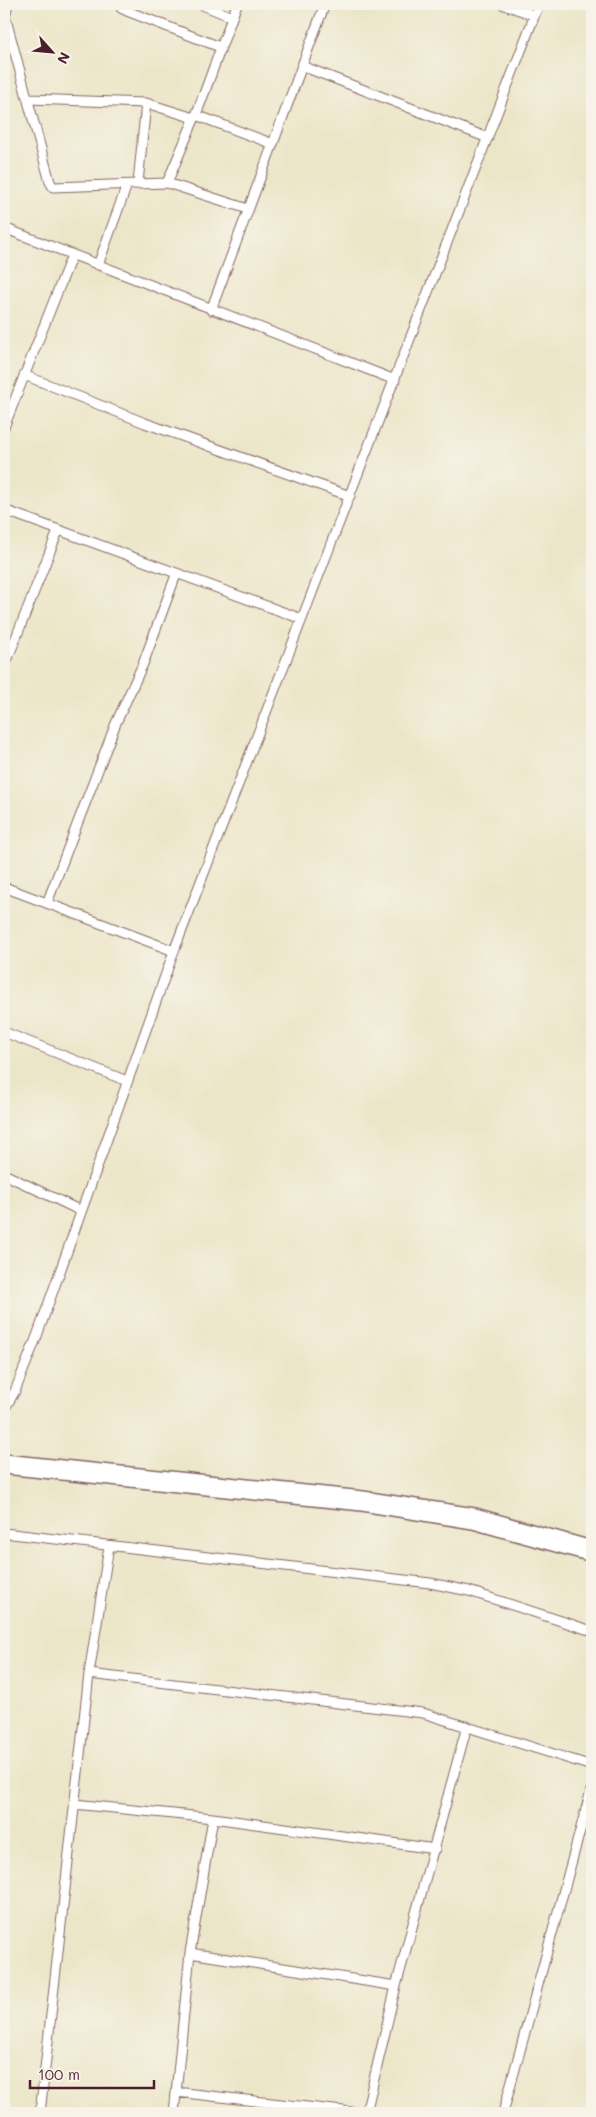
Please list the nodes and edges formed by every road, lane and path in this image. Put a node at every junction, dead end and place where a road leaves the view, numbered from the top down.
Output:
1 (8, 4) edge
2 (119, 4) edge
3 (200, 4) edge
4 (237, 4) edge
5 (325, 4) edge
6 (502, 4) edge
7 (539, 4) edge
8 (534, 15) junction
9 (232, 17) junction
10 (4, 18) edge
11 (220, 47) junction
12 (302, 66) junction
13 (28, 99) junction
14 (146, 103) junction
15 (195, 117) junction
16 (488, 138) junction
17 (273, 144) junction
18 (138, 183) junction
19 (167, 183) junction
20 (127, 185) junction
21 (248, 209) junction
22 (4, 228) edge
23 (72, 255) junction
24 (98, 265) junction
25 (211, 310) junction
26 (24, 375) junction
27 (394, 380) junction
28 (4, 427) edge
29 (350, 496) junction
30 (4, 510) edge
31 (58, 531) junction
32 (176, 575) junction
33 (302, 619) junction
34 (4, 668) edge
35 (4, 886) edge
36 (47, 903) junction
37 (174, 950) junction
38 (4, 1032) edge
39 (127, 1081) junction
40 (4, 1174) edge
41 (81, 1211) junction
42 (4, 1410) edge
43 (4, 1460) edge
44 (4, 1468) edge
45 (170, 1482) junction
46 (4, 1533) edge
47 (109, 1546) junction
48 (592, 1547) edge
49 (592, 1556) edge
50 (592, 1631) edge
51 (89, 1674) junction
52 (467, 1726) junction
53 (592, 1766) edge
54 (592, 1786) edge
55 (74, 1804) junction
56 (213, 1818) junction
57 (435, 1849) junction
58 (190, 1953) junction
59 (396, 1986) junction
60 (176, 2092) junction
61 (40, 2113) edge
62 (174, 2113) edge
63 (361, 2113) edge
64 (366, 2113) edge
65 (503, 2113) edge

1 - 10 street
2 - 11 street
3 - 9 street
4 - 9 street
5 - 12 street
6 - 8 street
7 - 8 street
8 - 16 street
9 - 11 street
10 - 13 street
11 - 15 street
12 - 16 street
12 - 17 street
13 - 14 street
13 - 20 street
14 - 15 street
14 - 18 street
15 - 17 street
15 - 19 street
16 - 27 street
17 - 21 street
18 - 19 street
18 - 20 street
19 - 21 street
20 - 24 street
21 - 25 street
22 - 23 street
23 - 24 street
23 - 26 street
24 - 25 street
25 - 27 street
26 - 28 street
26 - 29 street
27 - 29 street
29 - 33 street
30 - 31 street
31 - 32 street
31 - 34 street
32 - 33 street
32 - 36 street
33 - 37 street
35 - 36 street
36 - 37 street
37 - 39 street
38 - 39 street
39 - 41 street
40 - 41 street
41 - 42 street
43 - 45 main road
44 - 45 main road
45 - 48 main road
45 - 49 main road
46 - 47 street
47 - 50 street
47 - 51 street
51 - 52 street
51 - 55 street
52 - 53 street
52 - 57 street
54 - 65 street
55 - 56 street
55 - 61 street
56 - 57 street
56 - 58 street
57 - 59 street
58 - 59 street
58 - 60 street
59 - 64 street
60 - 62 street
60 - 63 street

